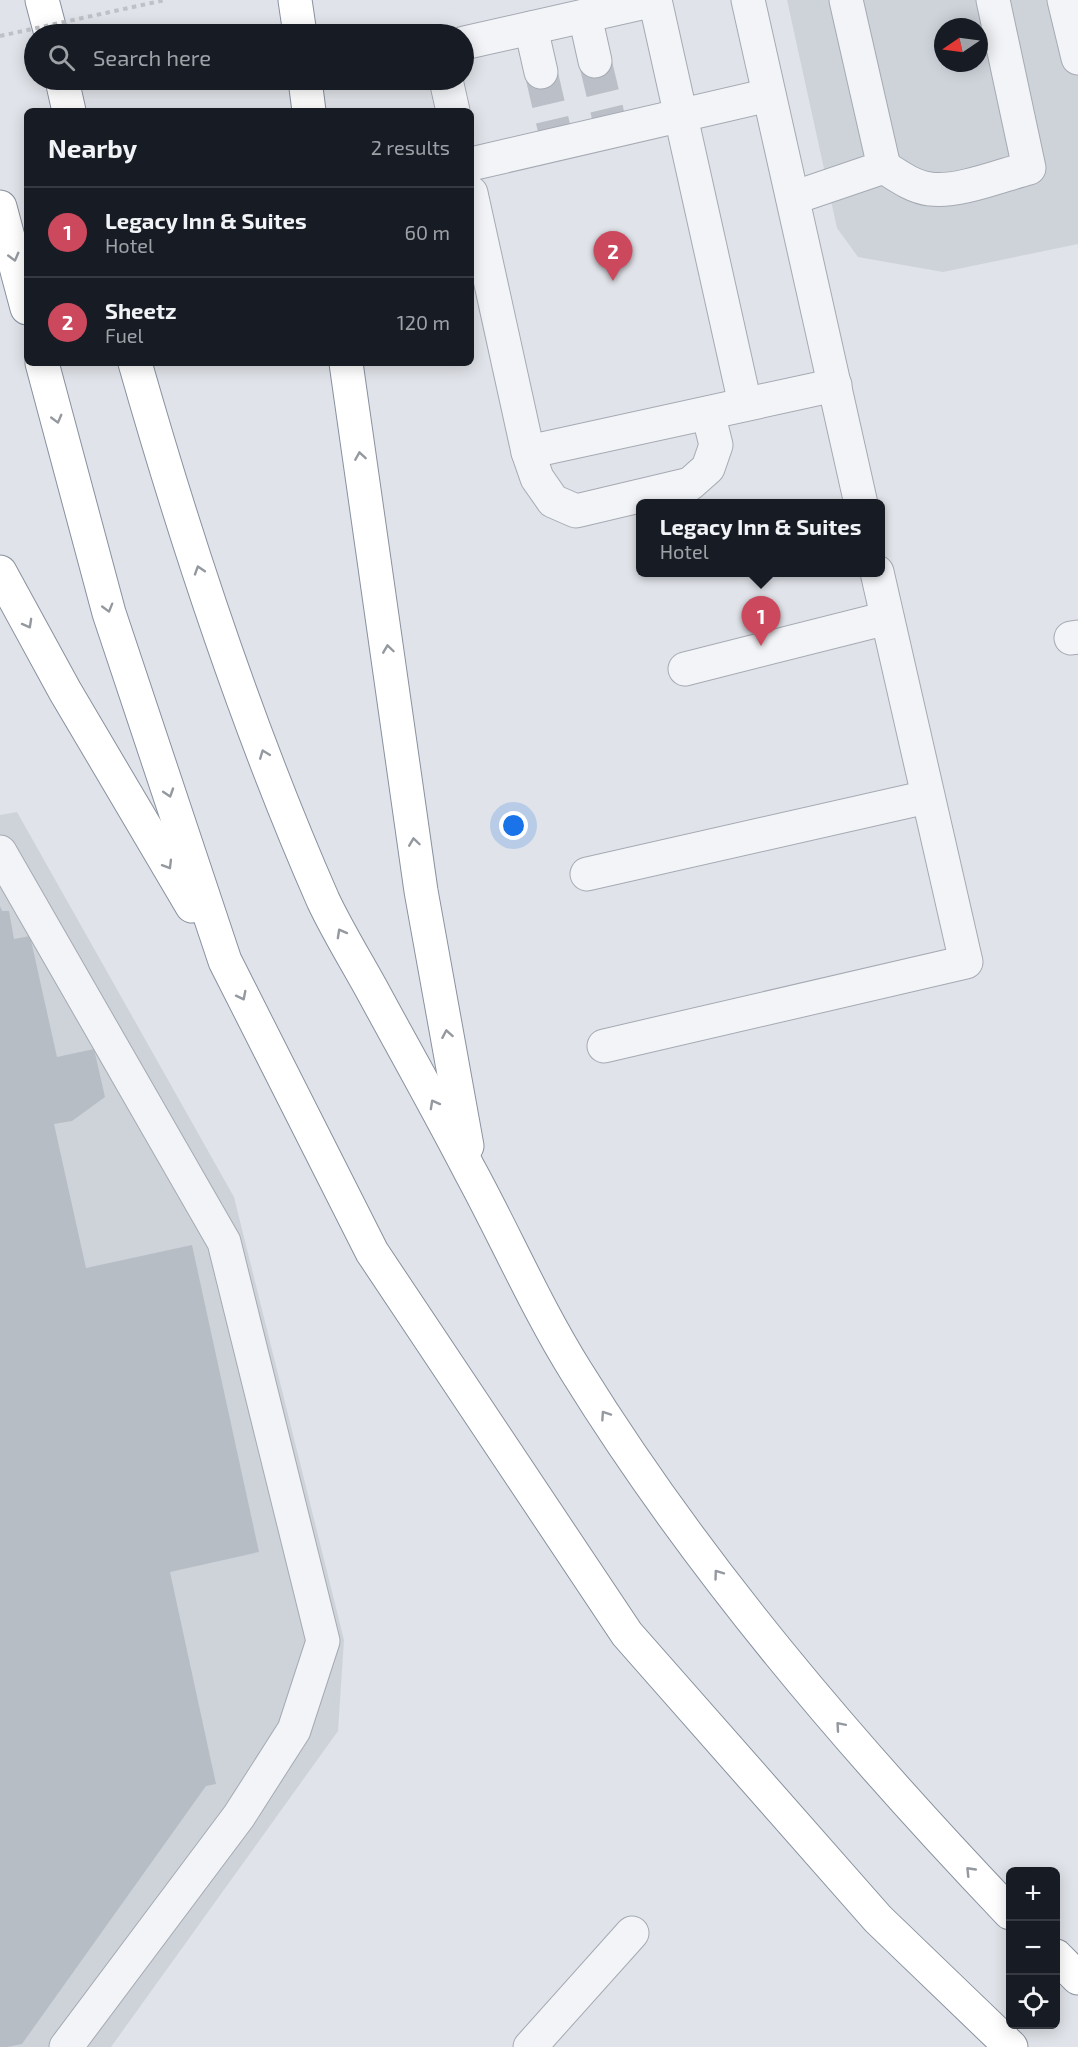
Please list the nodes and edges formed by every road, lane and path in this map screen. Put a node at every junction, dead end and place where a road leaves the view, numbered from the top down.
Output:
1 (42, 0) edge
2 (165, 0) edge
3 (295, 0) edge
4 (748, 0) edge
5 (846, 0) edge
6 (993, 0) edge
7 (1064, 0) edge
8 (585, 16) junction
9 (48, 24) edge
10 (55, 24) edge
11 (299, 24) edge
12 (531, 28) junction
13 (24, 31) edge
14 (0, 36) edge
15 (474, 41) edge
16 (1078, 58) edge
17 (595, 60) tunnel mouth
18 (541, 72) tunnel mouth
19 (64, 90) edge
20 (306, 90) edge
21 (448, 90) edge
22 (769, 95) junction
23 (68, 108) edge
24 (309, 108) edge
25 (452, 108) edge
26 (681, 117) junction
27 (474, 163) edge
28 (884, 167) junction
29 (793, 198) junction
30 (0, 207) edge
31 (474, 207) edge
32 (24, 297) edge
33 (43, 366) edge
34 (136, 366) edge
35 (346, 366) edge
36 (835, 385) junction
37 (745, 404) junction
38 (708, 413) junction
39 (528, 452) junction
40 (860, 499) edge
41 (0, 572) edge
42 (878, 577) edge
43 (887, 618) junction
44 (685, 669) dead end
45 (927, 797) junction
46 (0, 852) edge
47 (587, 874) dead end
48 (225, 961) junction
49 (604, 1046) dead end
50 (472, 1174) junction
51 (1006, 1908) edge
52 (632, 1933) dead end
53 (1060, 1960) edge
54 (1078, 1978) edge
55 (66, 2047) edge
56 (530, 2047) edge
57 (1011, 2047) edge

1 - 9 highway
2 - 10 path, bridge
3 - 11 highway
4 - 22 lane
5 - 28 lane
6 - 28 lane
7 - 16 lane
8 - 12 lane
8 - 17 lane
8 - 26 lane
12 - 15 lane
12 - 18 lane
13 - 14 path, bridge
19 - 23 highway
20 - 24 highway
21 - 25 lane
22 - 26 lane
22 - 29 lane
26 - 27 lane
26 - 37 lane
28 - 29 lane
29 - 36 lane
30 -> 32 highway
31 - 39 lane
33 -> 48 highway
50 -> 34 highway
50 -> 35 highway
36 - 37 lane
36 - 40 lane
37 - 38 lane
38 - 39 lane
38 - 39 lane
41 -> 48 highway
42 - 43 lane
43 - 44 lane
43 - 45 lane
45 - 47 lane
45 - 49 lane
46 - 55 lane
48 -> 57 highway
51 -> 50 highway
52 - 56 lane
53 - 54 highway

